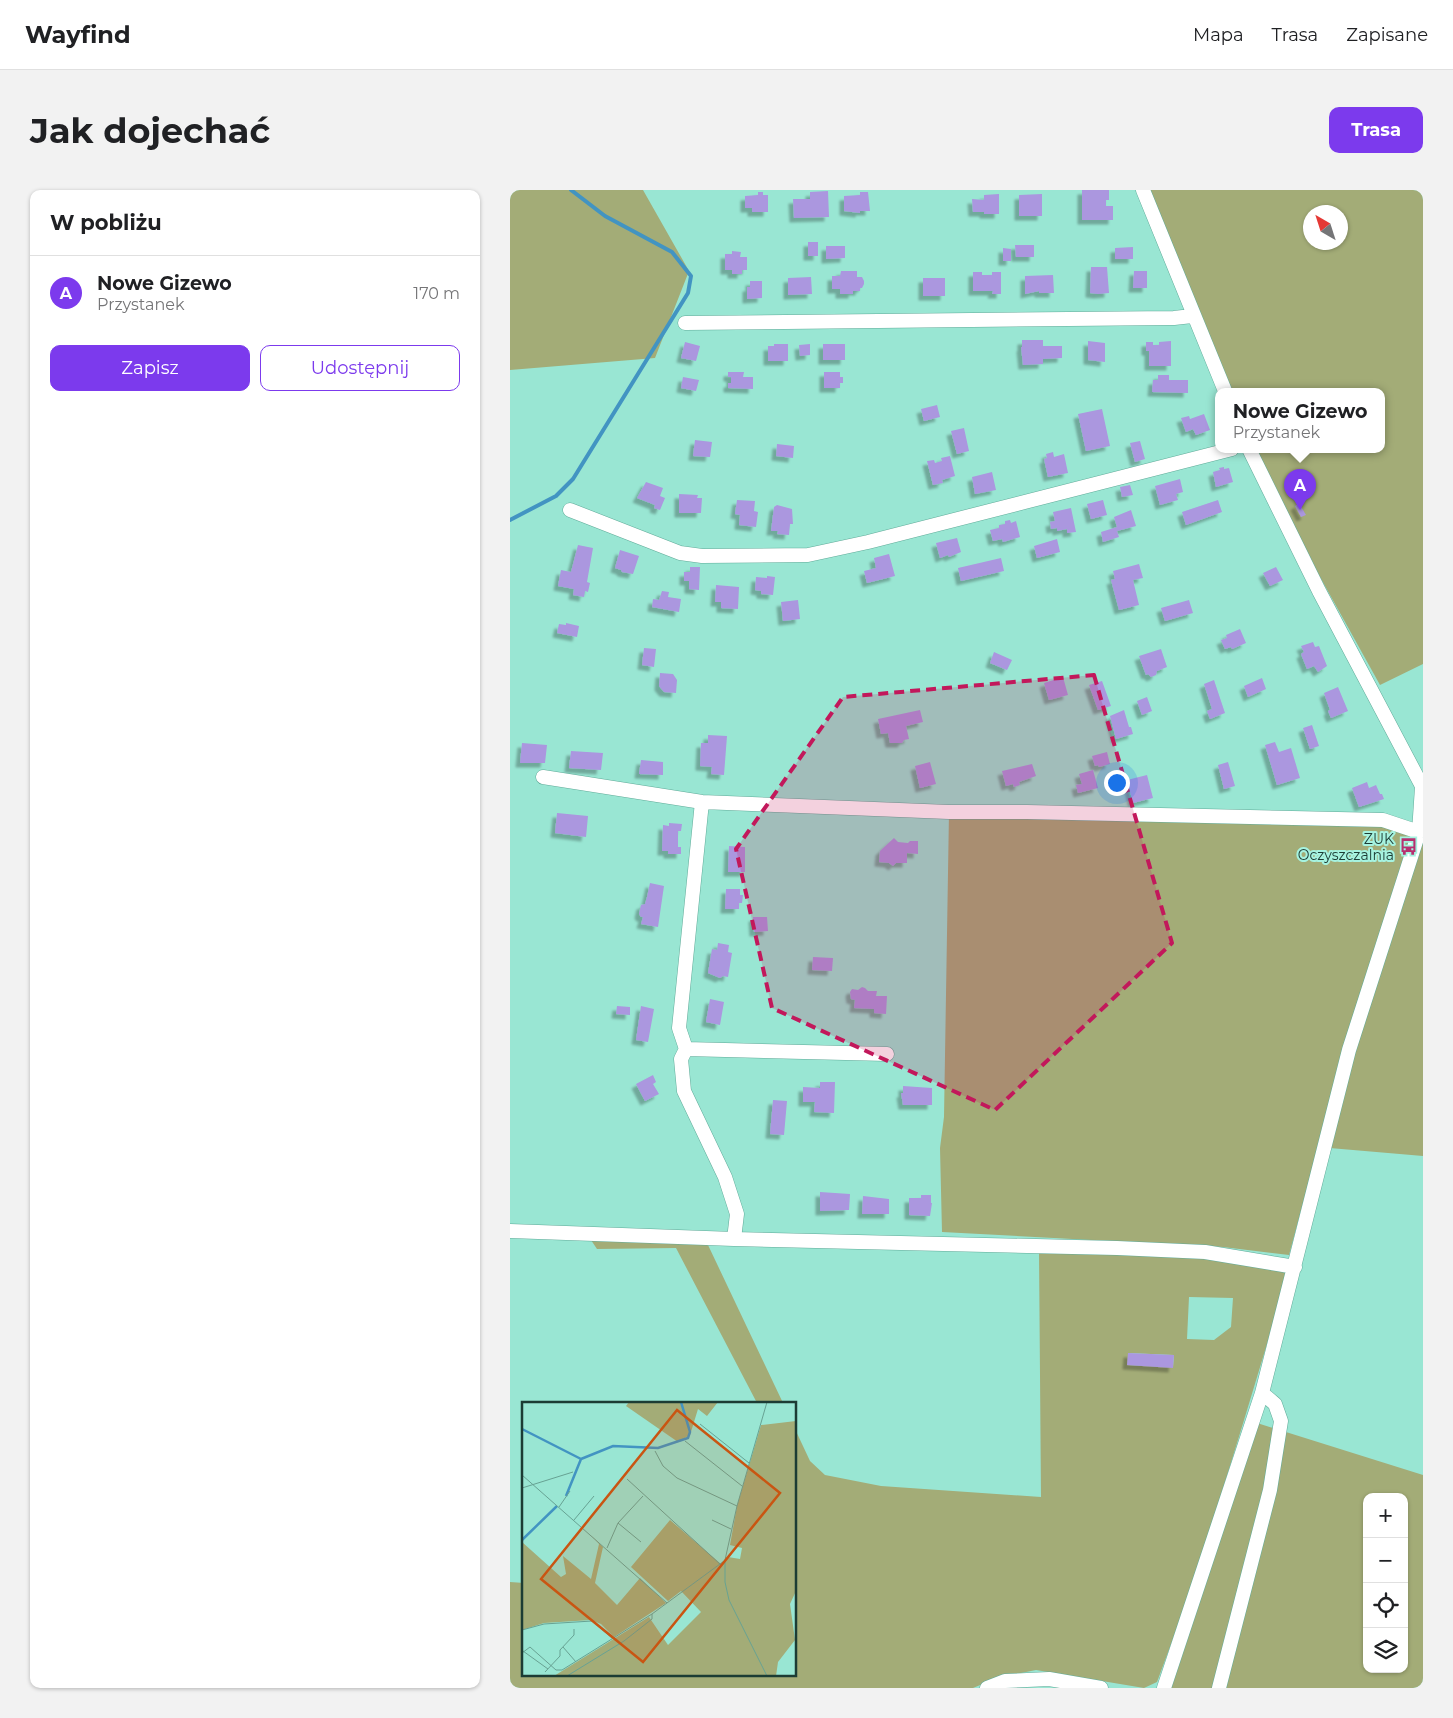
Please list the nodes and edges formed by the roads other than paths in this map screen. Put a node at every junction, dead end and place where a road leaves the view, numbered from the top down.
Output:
1 (1143, 190) edge
2 (1192, 316) junction
3 (685, 323) dead end
4 (1223, 388) edge
5 (1216, 453) edge
6 (1251, 453) edge
7 (570, 510) dead end
8 (542, 777) dead end
9 (1422, 787) edge
10 (702, 802) junction
11 (1419, 832) junction
12 (686, 1049) junction
13 (887, 1054) dead end
14 (510, 1231) edge
15 (734, 1239) junction
16 (1295, 1267) junction
17 (1262, 1393) junction
18 (987, 1688) edge
19 (1101, 1688) edge
20 (1164, 1688) edge
21 (1219, 1688) edge

1 - 2 street
2 - 3 street
2 - 4 street
5 - 7 street
6 - 9 street
8 - 10 street
9 - 11 street
10 - 11 street
10 - 12 street
11 - 16 street
12 - 13 street
12 - 15 street
14 - 15 street
15 - 16 street
16 - 17 street
17 - 20 street
17 - 21 street
18 - 19 street

